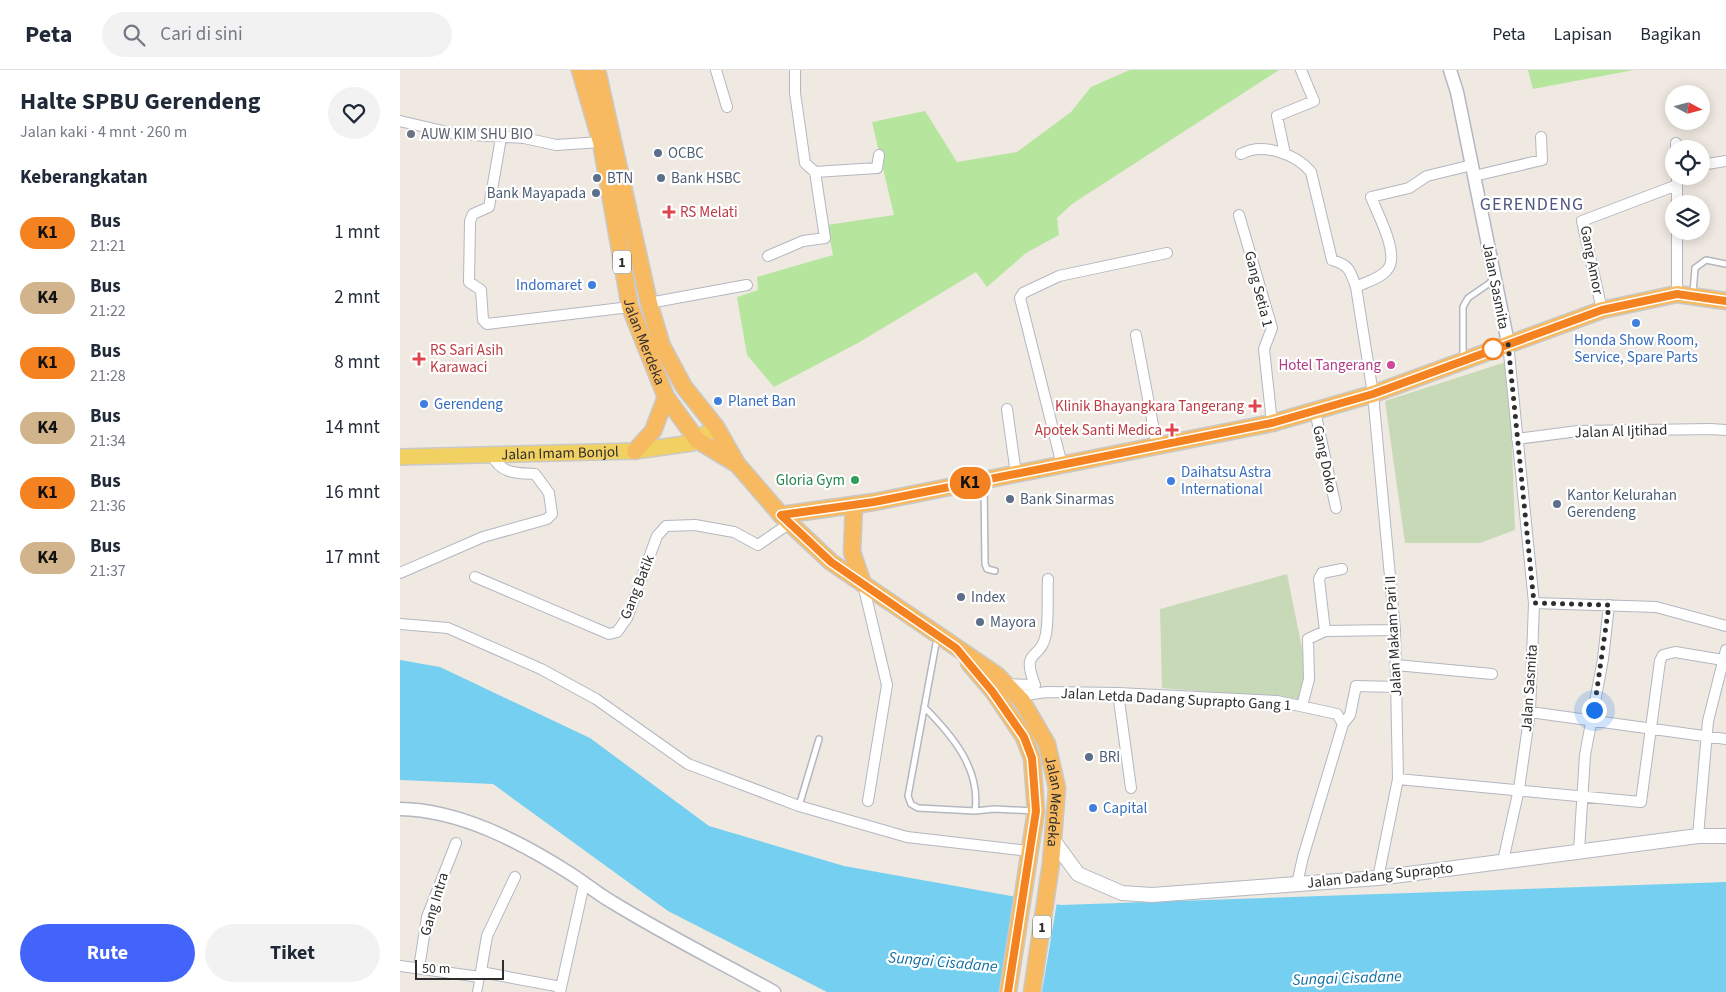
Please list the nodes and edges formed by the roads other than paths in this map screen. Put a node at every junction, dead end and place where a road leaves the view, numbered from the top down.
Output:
1 (580, 70) edge
2 (597, 70) edge
3 (716, 70) edge
4 (795, 70) edge
5 (1301, 70) edge
6 (1450, 70) edge
7 (727, 106) dead end
8 (400, 120) edge
9 (501, 138) junction
10 (1541, 138) dead end
11 (601, 142) junction
12 (1241, 154) dead end
13 (1285, 154) junction
14 (879, 156) dead end
15 (1726, 161) edge
16 (1710, 164) edge
17 (1473, 170) junction
18 (815, 172) junction
19 (1667, 185) edge
20 (620, 201) junction
21 (1239, 215) dead end
22 (1678, 240) edge
23 (1167, 253) dead end
24 (768, 256) dead end
25 (1726, 264) edge
26 (1495, 279) junction
27 (747, 285) dead end
28 (1356, 287) junction
29 (1685, 295) junction
30 (1726, 301) edge
31 (648, 303) junction
32 (630, 307) junction
33 (1602, 310) junction
34 (1136, 335) dead end
35 (1508, 343) junction
36 (1463, 360) junction
37 (1373, 394) junction
38 (666, 397) junction
39 (1007, 409) dead end
40 (1315, 411) junction
41 (1272, 423) junction
42 (716, 427) junction
43 (1726, 430) edge
44 (1517, 439) junction
45 (698, 440) junction
46 (1157, 446) junction
47 (635, 451) junction
48 (498, 455) junction
49 (400, 457) edge
50 (737, 464) junction
51 (1062, 465) junction
52 (1016, 474) junction
53 (984, 480) junction
54 (854, 504) junction
55 (1336, 508) dead end
56 (786, 519) junction
57 (1342, 569) dead end
58 (996, 572) dead end
59 (400, 573) edge
60 (475, 576) dead end
61 (1048, 579) dead end
62 (863, 584) junction
63 (1534, 603) junction
64 (1609, 605) junction
65 (400, 624) edge
66 (1726, 626) edge
67 (1395, 630) junction
68 (1325, 631) junction
69 (938, 635) junction
70 (956, 648) junction
71 (1724, 655) edge
72 (1396, 665) junction
73 (1492, 674) dead end
74 (1004, 684) junction
75 (1396, 687) junction
76 (1118, 693) junction
77 (1017, 696) junction
78 (1302, 706) junction
79 (924, 707) junction
80 (1530, 712) junction
81 (1592, 721) junction
82 (1343, 724) junction
83 (1652, 730) junction
84 (1706, 737) junction
85 (819, 739) dead end
86 (1726, 739) edge
87 (1398, 779) junction
88 (1131, 788) dead end
89 (1519, 789) junction
90 (1581, 797) junction
91 (868, 802) dead end
92 (799, 806) junction
93 (400, 809) edge
94 (975, 811) junction
95 (1036, 811) junction
96 (1698, 836) junction
97 (1726, 836) edge
98 (1053, 840) junction
99 (456, 843) dead end
100 (1579, 851) junction
101 (1028, 855) junction
102 (1503, 861) junction
103 (515, 877) dead end
104 (1378, 878) junction
105 (584, 884) junction
106 (1297, 884) junction
107 (400, 966) edge
108 (419, 968) junction
109 (480, 974) junction
110 (560, 989) edge
111 (477, 992) edge
112 (774, 992) edge
113 (1008, 992) edge
114 (1032, 992) edge

1 - 11 highway, Jalan Merdeka / 1
2 - 20 highway, Jalan Merdeka / 1
3 - 7 street
4 - 18 street
5 - 13 street
6 - 17 street, Jalan Sasmita
8 - 9 street
9 - 11 street
9 - 32 street
10 - 17 street
11 - 20 highway, Jalan Merdeka / 1
12 - 13 street
13 - 28 street, Jalan Makam Pari II
14 - 18 street
15 - 16 street
17 - 26 street, Jalan Sasmita
17 - 28 street
18 - 24 street
19 - 33 street, Gang Amor
20 - 31 highway, Jalan Merdeka / 1
20 - 32 highway, Jalan Merdeka / 1
21 - 41 street, Gang Setia 1
22 - 29 street
23 - 51 street
25 - 29 lane
26 - 35 street, Jalan Sasmita
26 - 36 lane
27 - 31 street
28 - 37 street, Jalan Makam Pari II
29 - 30 highway
29 - 33 highway
31 - 42 highway, Jalan Merdeka / 1
32 - 38 highway, Jalan Merdeka / 1
33 - 35 highway
34 - 46 street
35 - 36 highway
35 - 44 street, Jalan Sasmita
36 - 37 highway
37 - 40 highway
37 - 67 street, Jalan Makam Pari II
38 - 45 highway, Jalan Merdeka / 1
38 - 47 highway
39 - 52 street
40 - 41 highway
40 - 55 street, Gang Doko
41 - 46 highway
42 - 45 main road, Jalan Imam Bonjol
42 - 50 highway, Jalan Merdeka / 1
43 - 44 street, Jalan Al Ijtihad
44 - 63 street, Jalan Sasmita
45 - 47 main road, Jalan Imam Bonjol
45 - 50 highway, Jalan Merdeka / 1
46 - 51 highway
47 - 48 main road, Jalan Imam Bonjol
48 - 49 main road, Jalan Imam Bonjol
48 - 59 street
50 - 56 highway, Jalan Merdeka / 1
51 - 52 highway
52 - 53 highway
53 - 54 highway
53 - 58 lane
54 - 56 highway
54 - 62 highway
56 - 60 street, Gang Batik
56 - 62 highway, Jalan Merdeka / 1
57 - 68 street
61 - 74 street
62 - 69 highway, Jalan Merdeka / 1
62 - 91 street
63 - 64 street
63 - 80 street, Jalan Sasmita
64 - 66 street
64 - 81 street
65 - 92 street
67 - 68 street
67 - 72 street, Jalan Makam Pari II
68 - 78 street
69 - 70 highway, Jalan Merdeka / 1
69 - 79 lane
70 - 74 highway, Jalan Merdeka / 1
70 - 95 highway, Jalan Merdeka / 1
71 - 83 street
71 - 84 street
72 - 73 street
72 - 75 street, Jalan Makam Pari II
74 - 77 highway, Jalan Merdeka / 1
75 - 82 street
75 - 87 street, Jalan Makam Pari II
76 - 77 street, Jalan Letda Dadang Suprapto Gang 1
76 - 78 street, Jalan Letda Dadang Suprapto Gang 1
76 - 88 street
77 - 98 highway, Jalan Merdeka / 1
78 - 82 street, Jalan Letda Dadang Suprapto Gang 1
79 - 94 lane
79 - 94 lane
80 - 81 street
80 - 89 street, Jalan Sasmita
81 - 83 street
81 - 90 street
82 - 106 street
83 - 84 street
83 - 90 street
84 - 86 street
84 - 96 street
85 - 92 lane
87 - 89 street
87 - 104 street, Jalan Makam Pari II
89 - 90 street
89 - 102 street, Jalan Sasmita
90 - 100 street
92 - 101 street
93 - 105 street
94 - 95 lane
95 - 101 highway, Jalan Merdeka / 1
96 - 97 main road, Jalan Dadang Suprapto
96 - 100 main road, Jalan Dadang Suprapto
98 - 106 main road, Jalan Dadang Suprapto
98 - 114 highway, Jalan Merdeka / 1
99 - 108 street, Gang Intra
100 - 102 main road, Jalan Dadang Suprapto
101 - 113 highway, Jalan Merdeka / 1
102 - 104 main road, Jalan Dadang Suprapto
103 - 109 street
104 - 106 main road, Jalan Dadang Suprapto
105 - 110 street
105 - 112 street
107 - 108 street
108 - 109 street
109 - 110 street
109 - 111 street

